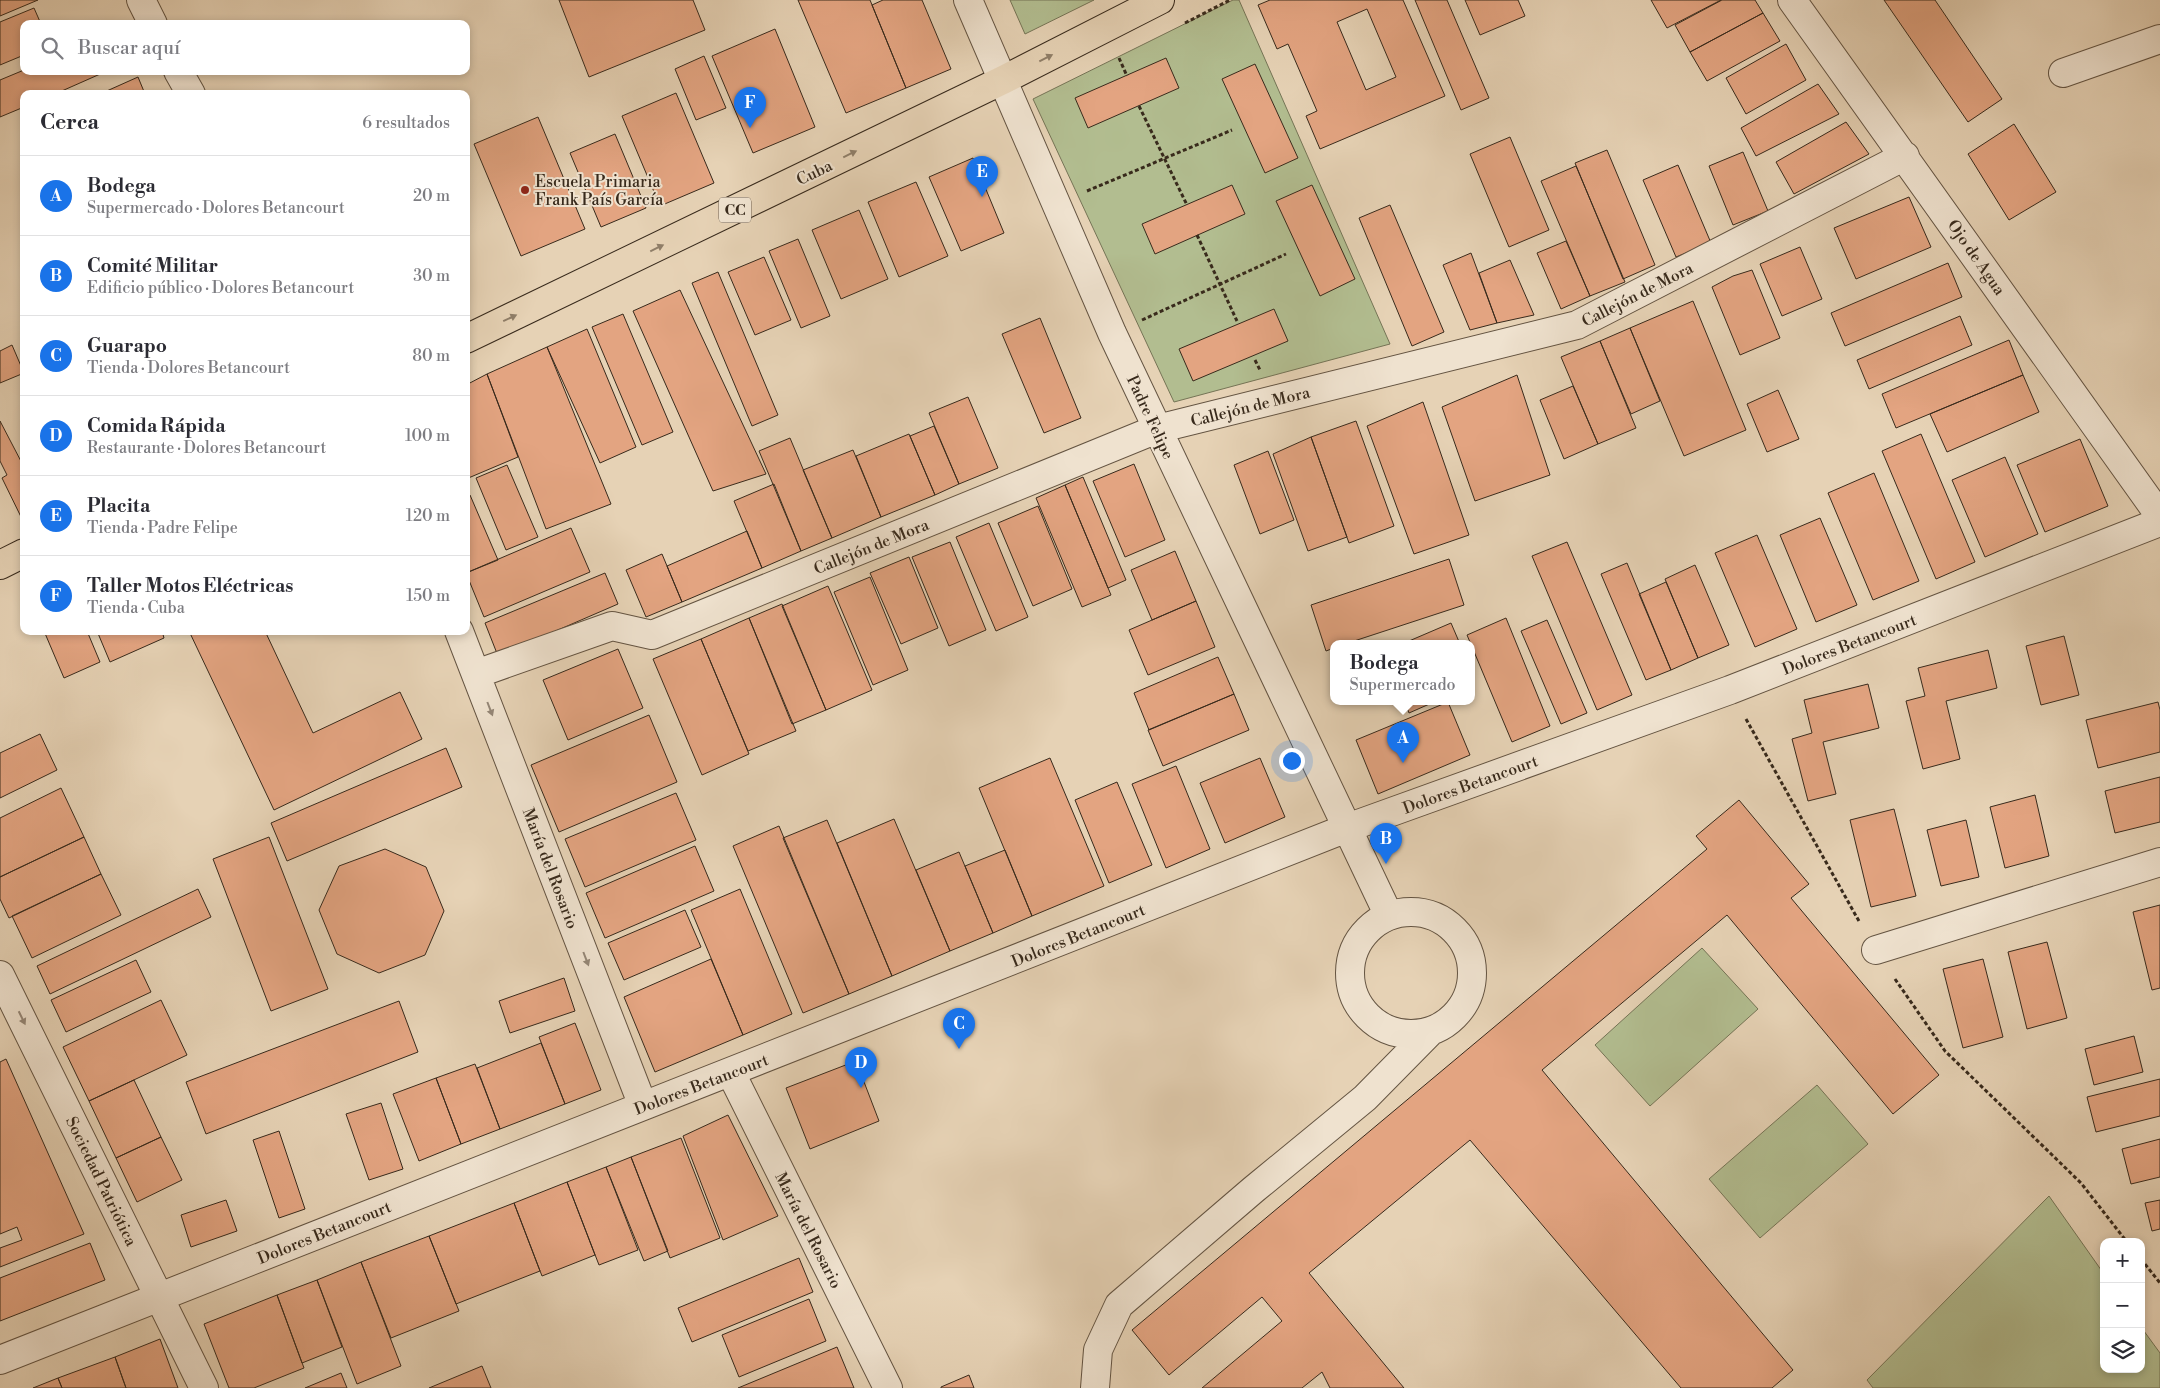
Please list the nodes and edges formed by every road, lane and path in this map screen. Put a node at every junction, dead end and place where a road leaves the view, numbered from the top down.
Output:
1 (141, 0) edge
2 (968, 0) edge
3 (1160, 0) edge
4 (1792, 0) edge
5 (151, 20) edge
6 (2160, 39) edge
7 (1118, 57) dead end
8 (2063, 73) dead end
9 (180, 75) edge
10 (1127, 76) dead end
11 (1003, 80) junction
12 (189, 90) edge
13 (1139, 106) dead end
14 (1232, 130) dead end
15 (1905, 156) junction
16 (1164, 159) junction
17 (1055, 204) junction
18 (1187, 205) dead end
19 (1197, 235) dead end
20 (1286, 254) dead end
21 (1221, 285) junction
22 (1237, 320) dead end
23 (1112, 334) junction
24 (470, 337) edge
25 (1157, 429) junction
26 (2160, 516) edge
27 (2160, 522) edge
28 (20, 555) edge
29 (0, 565) edge
30 (461, 635) edge
31 (476, 674) junction
32 (1730, 690) junction
33 (1347, 828) junction
34 (2160, 862) edge
35 (1389, 916) junction
36 (1876, 950) junction
37 (0, 975) edge
38 (1430, 1032) junction
39 (730, 1073) junction
40 (643, 1106) junction
41 (2124, 1238) edge
42 (2145, 1264) edge
43 (2160, 1283) edge
44 (159, 1297) junction
45 (0, 1360) edge
46 (204, 1388) edge
47 (888, 1388) edge
48 (1096, 1388) edge

1 - 5 street
2 - 11 street, Padre Felipe
11 -> 3 main road, Cuba / CC
4 - 15 street, Ojo de Agua
6 - 8 street
7 - 10 path
9 - 12 street
11 - 17 street, Padre Felipe
24 -> 11 main road, Cuba / CC
13 - 16 path
14 - 16 path
15 - 25 street, Callejón de Mora
15 - 26 street, Ojo de Agua
16 - 17 path
16 - 18 path
17 - 23 street, Padre Felipe
19 - 21 path
20 - 21 path
21 - 22 path
21 - 23 path
23 - 25 street, Padre Felipe
25 - 31 street, Callejón de Mora
25 - 33 street, Padre Felipe
27 - 32 street, Dolores Betancourt
28 - 29 main road
30 - 31 street, María del Rosario
31 -> 40 street, María del Rosario
32 - 33 street, Dolores Betancourt
32 - 36 path
33 - 35 street, Padre Felipe
33 - 39 street, Dolores Betancourt
34 - 36 street
35 - 38 street
35 - 38 street
36 - 41 path
37 -> 44 street, Sociedad Patriótica
38 - 48 street
39 - 40 street, Dolores Betancourt
39 - 47 street, María del Rosario
40 - 44 street, Dolores Betancourt
42 - 43 path
44 - 45 street, Dolores Betancourt
44 - 46 street, Sociedad Patriótica

